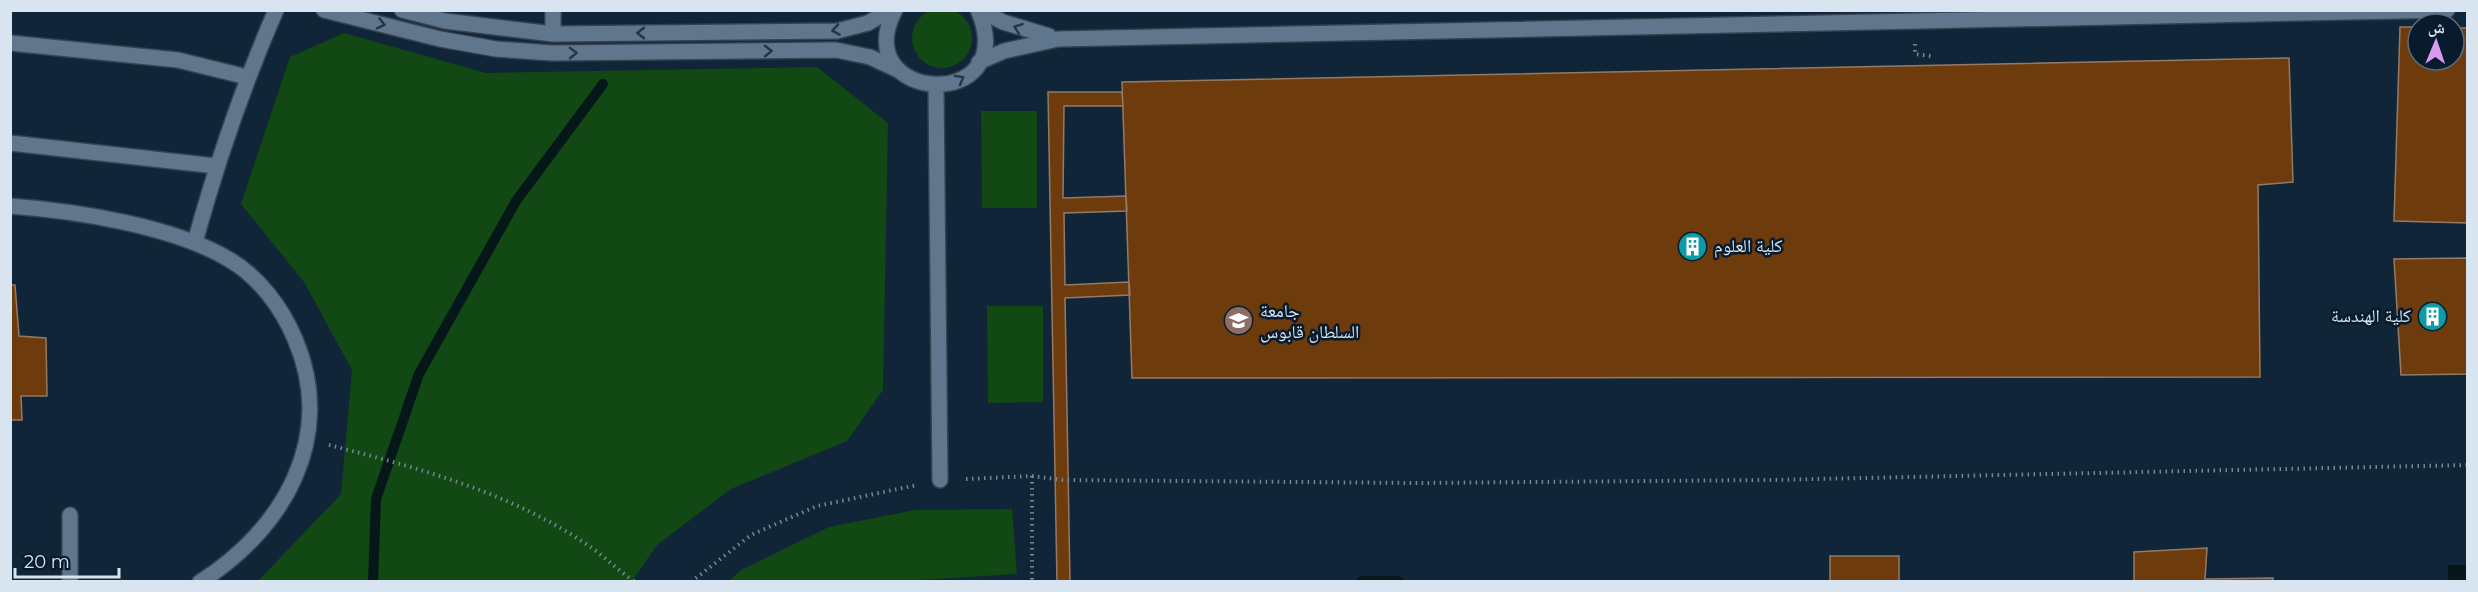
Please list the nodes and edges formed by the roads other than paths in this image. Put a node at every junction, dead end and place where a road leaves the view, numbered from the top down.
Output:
1 (276, 10) edge
2 (324, 10) edge
3 (402, 10) edge
4 (553, 10) edge
5 (890, 10) edge
6 (895, 10) edge
7 (979, 10) edge
8 (2447, 10) edge
9 (2390, 11) edge
10 (2103, 14) edge
11 (1843, 17) edge
12 (554, 34) junction
13 (1058, 39) junction
14 (10, 43) edge
15 (980, 62) junction
16 (900, 71) junction
17 (247, 77) junction
18 (936, 87) junction
19 (10, 143) edge
20 (216, 166) junction
21 (10, 206) edge
22 (195, 242) junction
23 (940, 480) road end
24 (70, 515) dead end
25 (70, 582) edge
26 (200, 582) edge

1 - 17 lane
2 -> 16 lane
3 - 12 lane
4 - 12 lane
5 -> 12 lane
6 - 16 lane
13 -> 7 lane
7 - 15 lane
8 - 9 lane
9 - 10 lane
10 - 11 lane
11 - 13 lane
13 - 15 lane
14 - 17 lane
18 -> 15 lane
16 - 18 lane
17 - 20 lane
18 - 23 lane
19 - 20 lane
20 - 22 lane
21 - 22 lane
22 - 26 lane
24 - 25 lane

